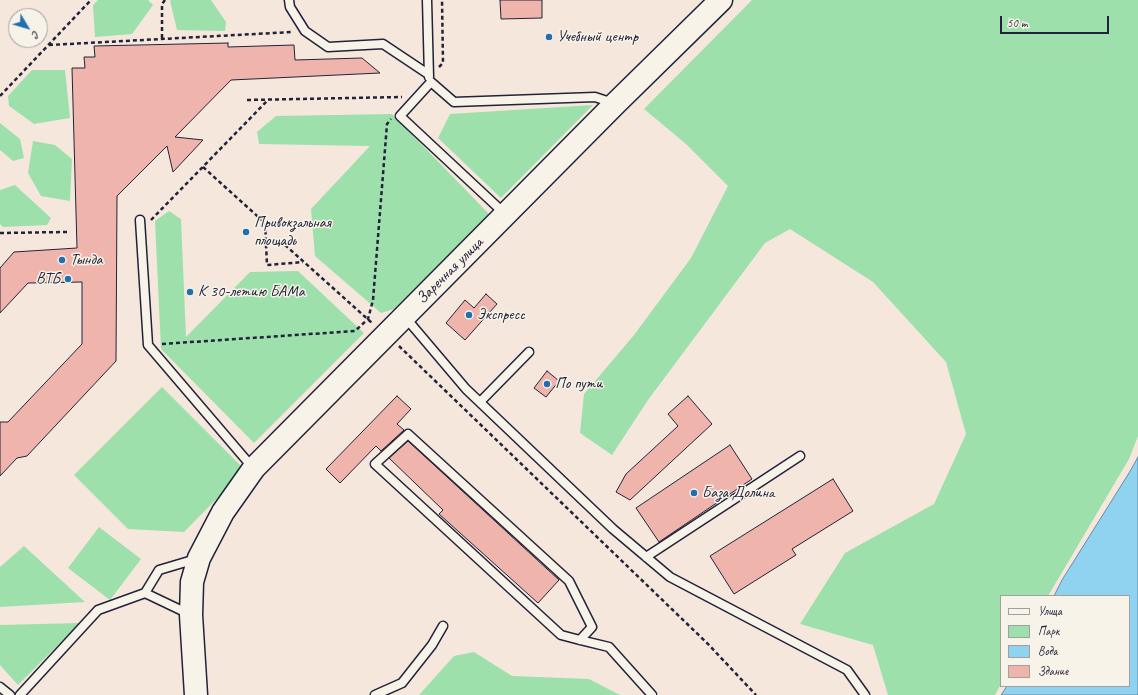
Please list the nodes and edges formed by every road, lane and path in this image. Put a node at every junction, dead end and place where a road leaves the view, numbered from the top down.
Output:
1 (91, 0) edge
2 (165, 0) edge
3 (289, 0) edge
4 (427, 0) edge
5 (442, 0) edge
6 (721, 0) edge
7 (305, 31) junction
8 (162, 39) junction
9 (49, 45) junction
10 (429, 78) junction
11 (0, 96) edge
12 (403, 97) dead end
13 (247, 100) dead end
14 (268, 100) junction
15 (616, 104) junction
16 (396, 114) dead end
17 (203, 167) junction
18 (506, 214) junction
19 (140, 220) dead end
20 (141, 230) junction
21 (67, 232) dead end
22 (0, 233) edge
23 (285, 245) dead end
24 (304, 262) junction
25 (404, 317) junction
26 (368, 319) junction
27 (387, 335) junction
28 (148, 345) junction
29 (529, 352) dead end
30 (480, 402) junction
31 (800, 456) dead end
32 (254, 468) junction
33 (646, 557) junction
34 (199, 558) junction
35 (145, 593) junction
36 (192, 615) junction
37 (443, 626) dead end
38 (580, 640) junction
39 (0, 687) edge
40 (10, 695) edge
41 (20, 695) edge
42 (196, 695) edge
43 (375, 695) edge
44 (652, 695) edge
45 (756, 695) edge
46 (865, 695) edge

1 - 9 path
2 - 8 path
3 - 7 lane
4 - 10 lane
5 - 10 path
6 - 15 street, Заречная улица
7 - 8 path
7 - 10 lane
8 - 9 path
9 - 11 path
10 - 15 lane
10 - 18 lane
12 - 14 path
13 - 14 path
14 - 17 path
15 - 18 street, Заречная улица
16 - 26 path
17 - 20 path
17 - 24 path
18 - 25 street, Заречная улица
19 - 20 lane
20 - 28 lane
21 - 22 path
23 - 24 path
24 - 26 path
25 - 27 street, Заречная улица
25 - 30 lane
26 - 27 path
26 - 28 path
27 - 32 street, Заречная улица
27 - 45 path
28 - 32 lane
29 - 30 lane
30 - 33 lane
31 - 33 lane
32 - 34 street, Заречная улица
33 - 46 lane
34 - 35 lane
34 - 36 street, Заречная улица
35 - 36 lane
35 - 41 lane
36 - 42 street, Заречная улица
37 - 43 lane
38 - 38 lane
38 - 44 lane
39 - 40 lane

